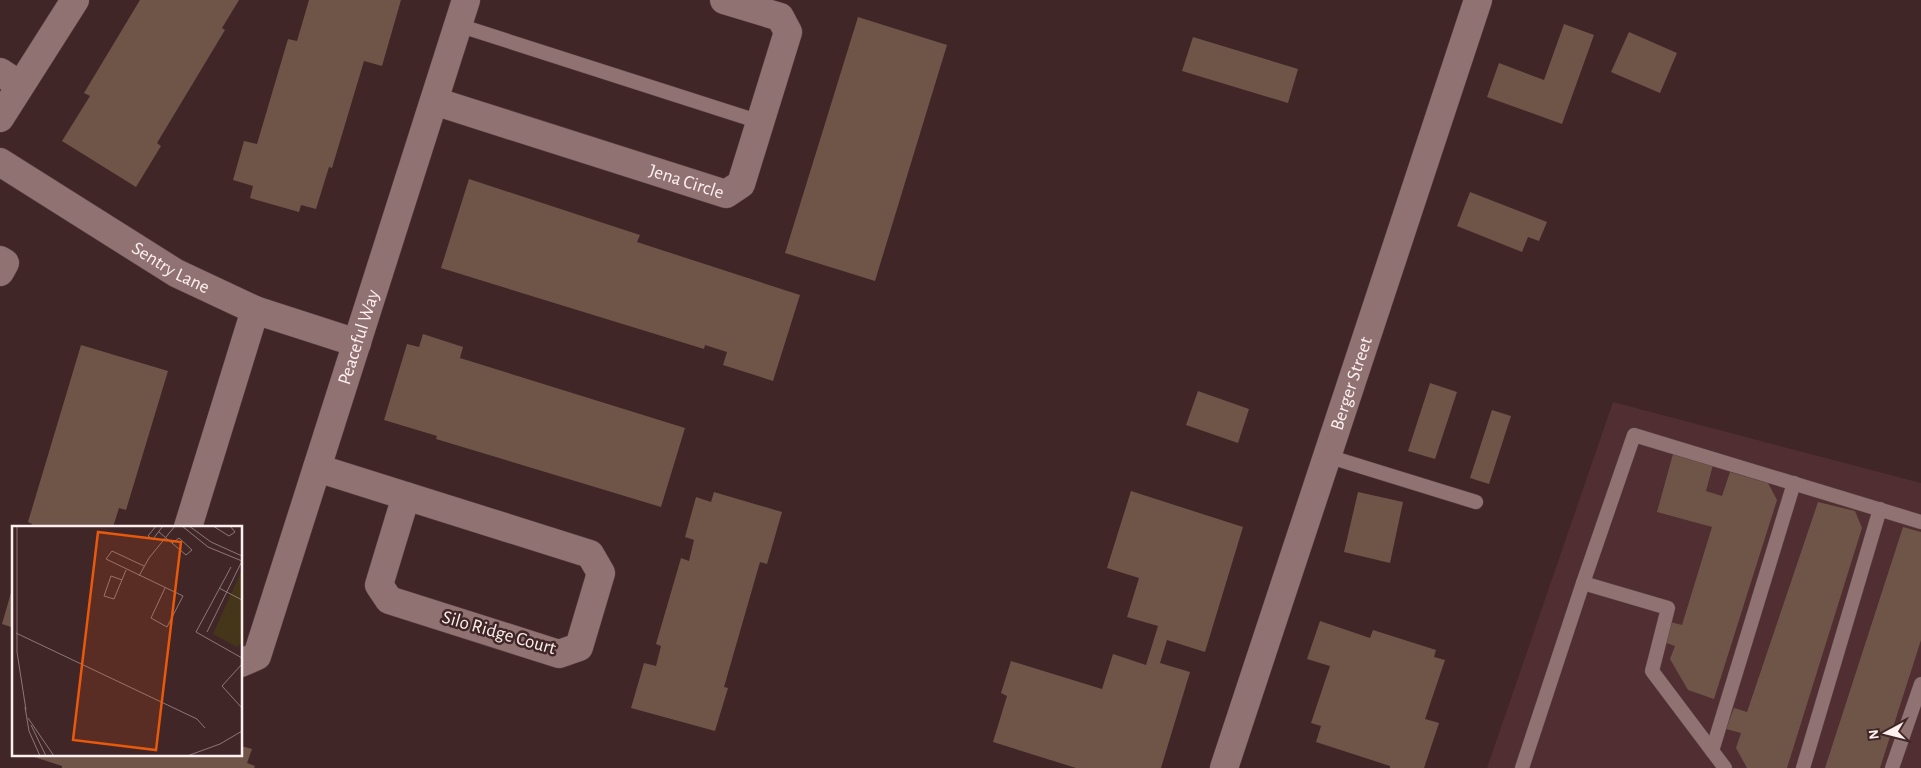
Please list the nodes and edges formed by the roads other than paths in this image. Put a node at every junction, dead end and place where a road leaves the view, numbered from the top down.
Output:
1 (74, 0) edge
2 (724, 0) edge
3 (1478, 0) edge
4 (462, 13) edge
5 (10, 79) edge
6 (434, 101) junction
7 (0, 118) edge
8 (760, 122) junction
9 (0, 162) edge
10 (0, 260) edge
11 (0, 272) edge
12 (255, 310) junction
13 (357, 344) junction
14 (1327, 456) junction
15 (317, 468) junction
16 (1794, 483) junction
17 (406, 496) junction
18 (1476, 502) dead end
19 (1880, 509) junction
20 (1921, 522) edge
21 (188, 526) edge
22 (1583, 583) junction
23 (242, 664) edge
24 (1921, 684) edge
25 (1712, 751) junction
26 (1224, 768) edge
27 (1522, 768) edge
28 (1725, 768) edge
29 (1804, 768) edge
30 (1892, 768) edge

1 - 5 street
2 - 8 street, Jena Circle
3 - 14 street, Berger Street
4 - 6 street, Peaceful Way
4 - 8 lane
5 - 7 street
6 - 8 street, Jena Circle
6 - 13 street, Peaceful Way
9 - 12 street, Sentry Lane
10 - 11 street
12 - 13 street, Sentry Lane
12 - 21 street
13 - 15 street, Peaceful Way
14 - 18 lane
14 - 26 street, Berger Street
15 - 17 street, Silo Ridge Court
15 - 23 street, Peaceful Way
16 - 19 lane
16 - 22 lane
16 - 25 lane
17 - 17 street, Silo Ridge Court
19 - 20 lane
19 - 29 lane
22 - 25 lane
22 - 27 lane
24 - 30 lane
25 - 28 lane

